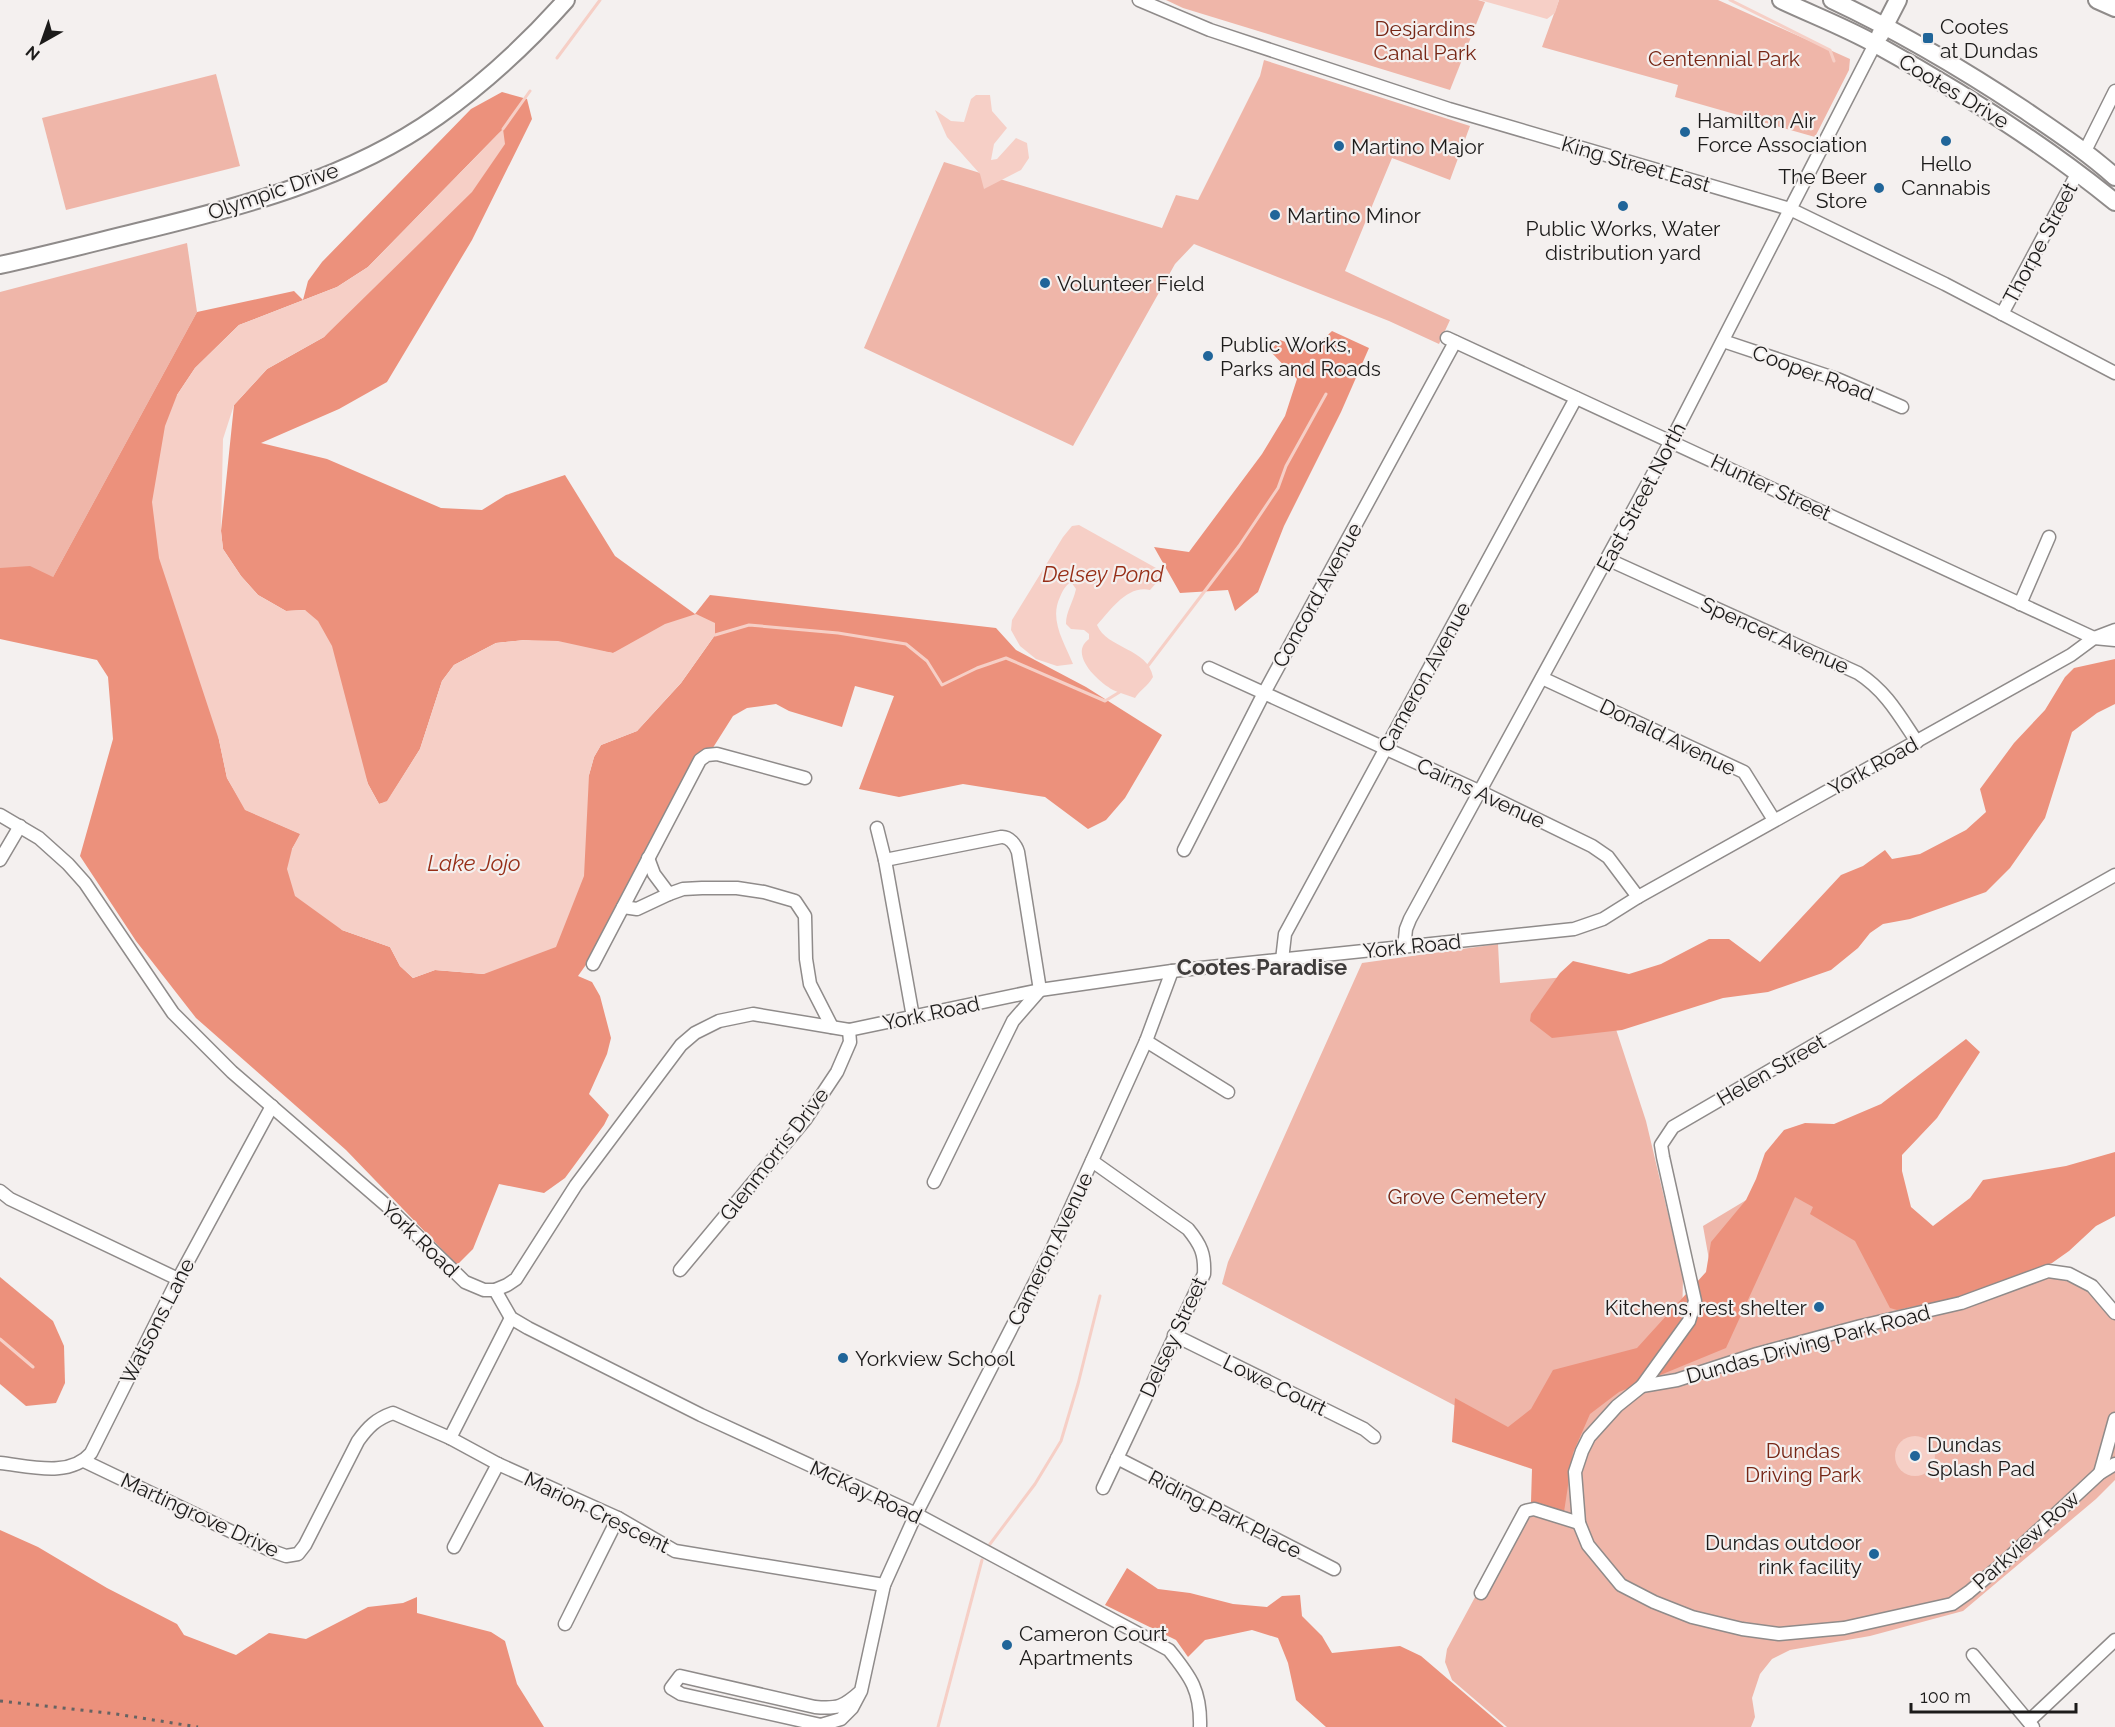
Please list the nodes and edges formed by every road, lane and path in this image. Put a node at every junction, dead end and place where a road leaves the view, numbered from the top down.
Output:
1 (566, 0) edge
2 (1139, 0) edge
3 (1781, 0) edge
4 (1832, 0) edge
5 (1899, 0) edge
6 (2097, 0) edge
7 (2115, 9) edge
8 (1886, 26) junction
9 (1875, 44) junction
10 (2115, 91) edge
11 (2046, 149) junction
12 (2085, 151) junction
13 (2078, 172) junction
14 (2115, 177) edge
15 (2115, 202) edge
16 (1790, 209) junction
17 (0, 265) edge
18 (2002, 314) junction
19 (1451, 340) joint
20 (1723, 341) junction
21 (2115, 373) edge
22 (1576, 398) junction
23 (1902, 407) dead end
24 (1671, 441) junction
25 (2049, 537) dead end
26 (1607, 559) junction
27 (2020, 604) junction
28 (2115, 630) edge
29 (2094, 638) junction
30 (2115, 640) edge
31 (1209, 668) dead end
32 (1542, 678) junction
33 (1264, 693) junction
34 (1917, 742) junction
35 (1386, 748) junction
36 (805, 778) dead end
37 (1481, 792) junction
38 (0, 815) edge
39 (1774, 820) junction
40 (20, 826) junction
41 (877, 828) dead end
42 (1184, 850) dead end
43 (648, 858) junction
44 (0, 860) edge
45 (885, 860) junction
46 (2115, 875) edge
47 (669, 894) junction
48 (1638, 897) junction
49 (623, 907) junction
50 (1404, 948) junction
51 (1282, 960) junction
52 (593, 964) dead end
53 (1172, 971) junction
54 (1040, 990) junction
55 (913, 1017) junction
56 (832, 1027) junction
57 (849, 1030) junction
58 (1146, 1041) junction
59 (1228, 1092) dead end
60 (272, 1106) junction
61 (1092, 1161) junction
62 (934, 1182) dead end
63 (0, 1191) edge
64 (680, 1270) dead end
65 (178, 1279) junction
66 (495, 1290) junction
67 (2115, 1313) edge
68 (511, 1318) junction
69 (1174, 1335) junction
70 (1642, 1386) junction
71 (2115, 1419) edge
72 (1374, 1437) dead end
73 (450, 1438) junction
74 (1117, 1458) junction
75 (84, 1461) junction
76 (0, 1463) edge
77 (498, 1464) junction
78 (2115, 1464) edge
79 (2100, 1473) junction
80 (1103, 1488) dead end
81 (916, 1514) junction
82 (618, 1518) junction
83 (1579, 1523) junction
84 (454, 1547) dead end
85 (1334, 1569) dead end
86 (884, 1585) junction
87 (1481, 1593) dead end
88 (1934, 1609) joint
89 (565, 1624) dead end
90 (2115, 1640) edge
91 (1973, 1655) dead end
92 (861, 1691) junction
93 (2031, 1724) edge
94 (1200, 1727) edge

1 - 17 main road, Olympic Drive
2 - 16 street, King Street East
3 - 9 main road, Cootes Drive
4 - 8 main road, Cootes Drive
5 - 8 main road
6 - 7 main road
8 - 9 main road
8 - 12 main road, Cootes Drive
9 - 11 main road, Cootes Drive
9 - 16 street, East Street North
10 - 12 street
11 - 12 main road
11 - 13 main road, Cootes Drive
12 - 14 main road, Cootes Drive
13 - 15 main road, Cootes Drive
13 - 18 street, Thorpe Street
16 - 18 street, King Street East
16 - 20 street, East Street North
18 - 21 street, King Street East
19 - 22 street, Hunter Street
19 - 33 street, Concord Avenue
20 - 23 street, Cooper Road
20 - 24 street, East Street North
22 - 24 street, Hunter Street
22 - 35 street, Cameron Avenue
24 - 26 street, East Street North
24 - 27 street, Hunter Street
25 - 27 street
26 - 32 street, East Street North
26 - 34 street, Spencer Avenue
27 - 29 street, Hunter Street
28 - 29 street, York Road
29 - 30 street, Hunter Street
29 - 34 street, York Road
31 - 33 street, Cairns Avenue
32 - 37 street, East Street North
32 - 39 street, Donald Avenue
33 - 35 street, Cairns Avenue
33 - 42 street, Concord Avenue
34 - 39 street, York Road
35 - 37 street, Cairns Avenue
35 - 51 street, Cameron Avenue
36 - 43 street
37 - 48 street, Cairns Avenue
37 - 50 street, East Street North
38 - 40 street, York Road
39 - 48 street, York Road
40 - 44 street
40 - 60 street, York Road
41 - 45 street
43 - 47 street
43 - 49 street
45 - 54 street
45 - 55 street
46 - 70 street, Helen Street
47 - 49 street
47 - 56 street
48 - 50 street, York Road
49 - 52 street
50 - 51 street, York Road
51 - 53 street, York Road
53 - 54 street, York Road
53 - 58 street, Cameron Avenue
54 - 55 street, York Road
54 - 62 street
55 - 57 street, York Road
56 - 57 street, York Road
56 - 66 street, York Road
57 - 64 street, Glenmorris Drive
58 - 59 street
58 - 61 street, Cameron Avenue
60 - 65 street, Watsons Lane
60 - 66 street, York Road
61 - 69 street, Delsey Street
61 - 81 street, Cameron Avenue
63 - 65 street
65 - 75 street, Watsons Lane
66 - 68 street
67 - 70 street, Dundas Driving Park Road
68 - 73 street
68 - 81 street, McKay Road
69 - 72 street, Lowe Court
69 - 74 street, Delsey Street
70 - 83 street, Dundas Driving Park Road
71 - 79 street
73 - 75 street, Martingrove Drive
73 - 77 street, Marion Crescent
74 - 80 street, Delsey Street
74 - 85 street, Riding Park Place
75 - 76 street
77 - 82 street, Marion Crescent
77 - 84 street
78 - 79 street, Parkview Row
79 - 88 street, Parkview Row
81 - 86 street, Cameron Avenue
81 - 94 street, McKay Road
82 - 86 street, Marion Crescent
82 - 89 street
83 - 87 street
83 - 88 street, Dundas Driving Park Road
86 - 92 street, Cameron Avenue
90 - 93 street
91 - 93 street
92 - 92 street, Cameron Avenue

